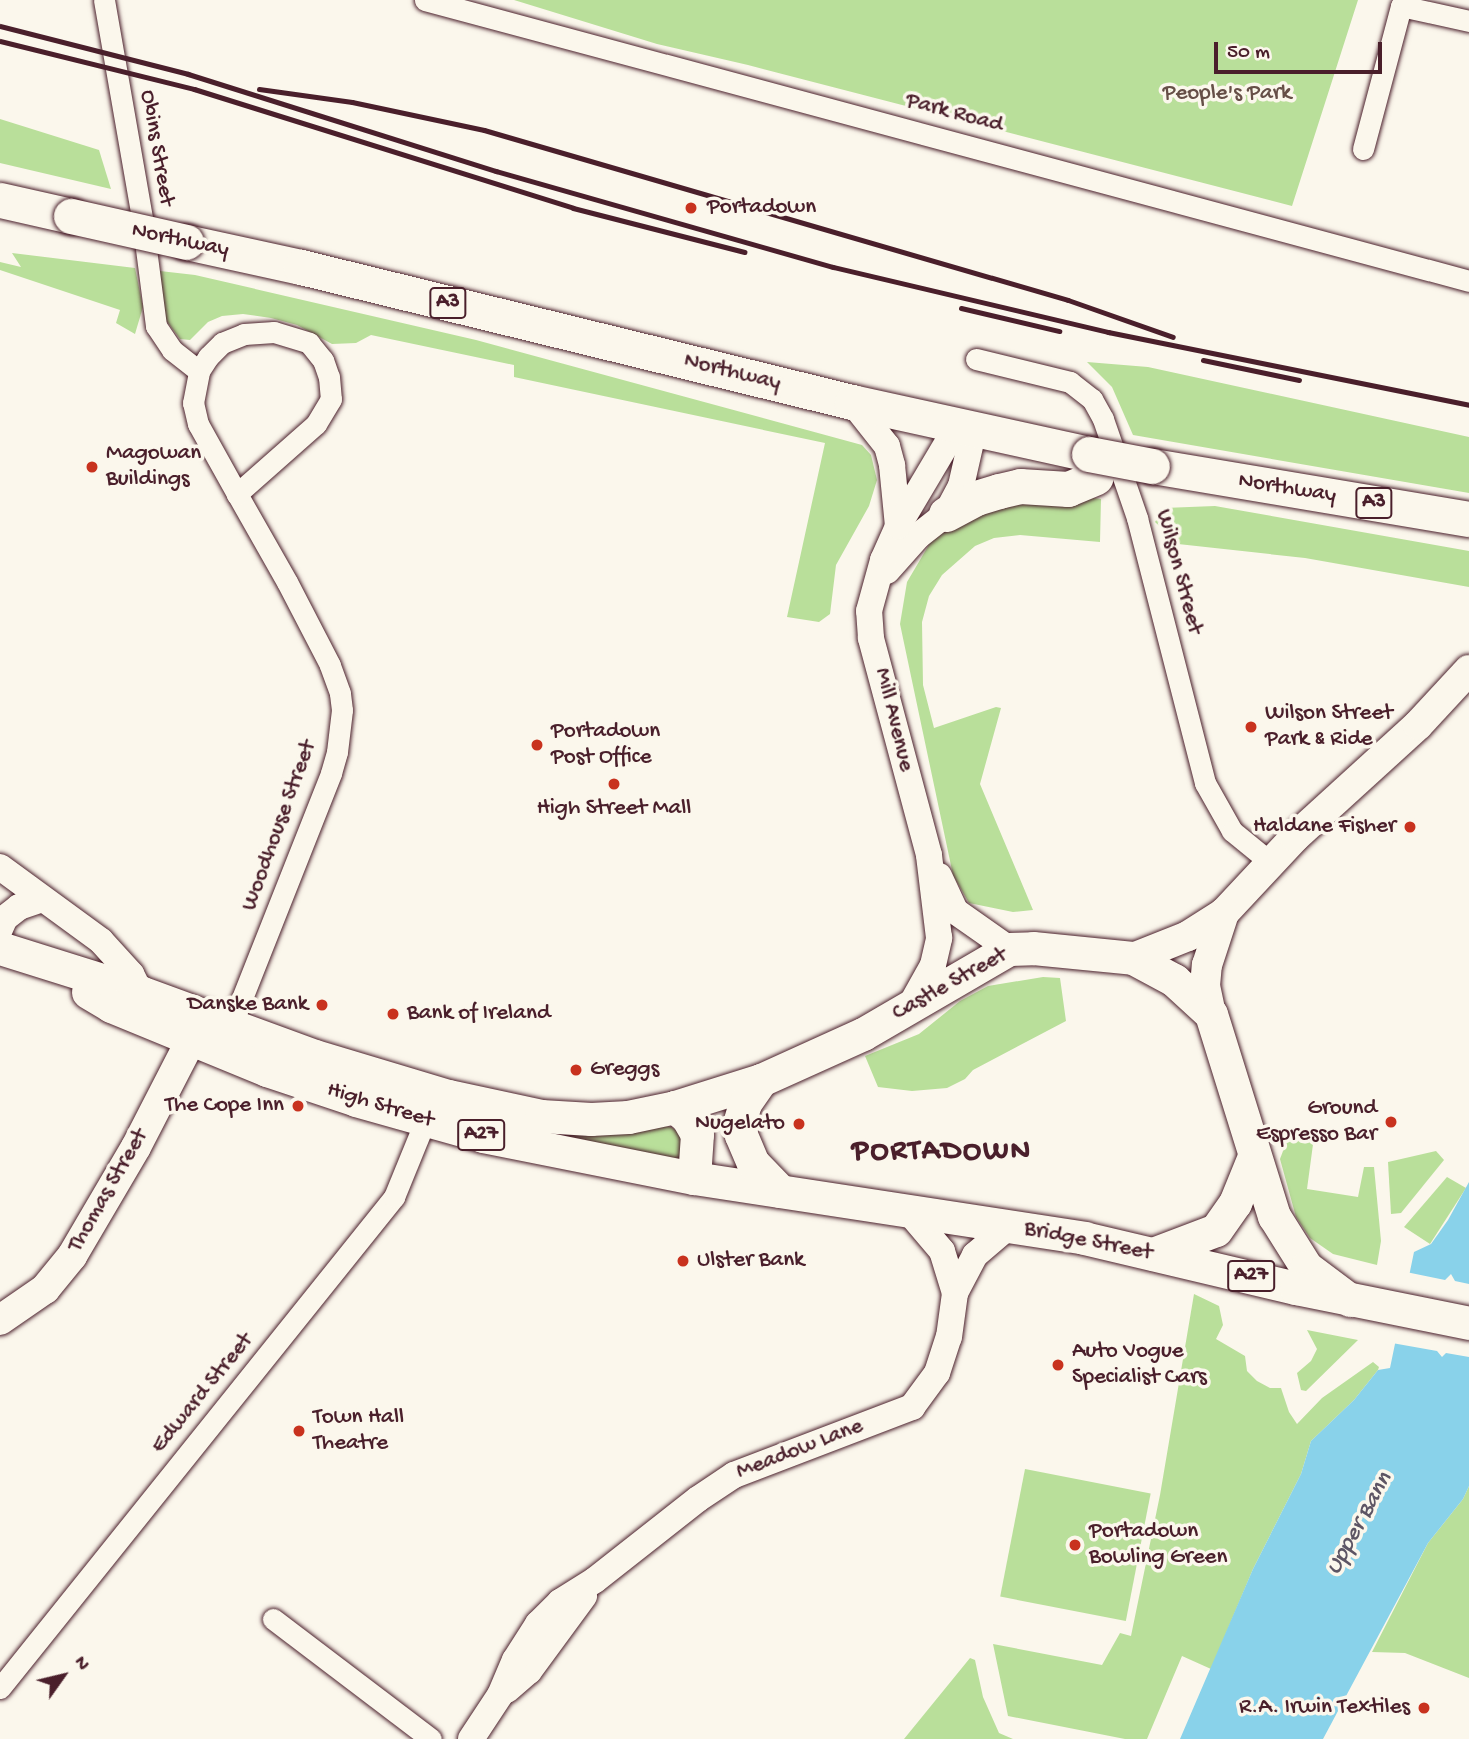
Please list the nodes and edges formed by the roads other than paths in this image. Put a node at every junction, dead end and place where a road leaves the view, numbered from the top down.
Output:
1 (104, 0) edge
2 (425, 0) edge
3 (1469, 21) edge
4 (1363, 149) dead end
5 (0, 200) edge
6 (1469, 281) edge
7 (976, 359) dead end
8 (199, 371) junction
9 (852, 402) junction
10 (966, 427) junction
11 (1092, 466) junction
12 (237, 495) junction
13 (946, 514) junction
14 (1469, 519) edge
15 (898, 526) junction
16 (877, 584) junction
17 (1469, 670) edge
18 (929, 855) junction
19 (1270, 862) junction
20 (0, 867) edge
21 (42, 899) junction
22 (1224, 913) junction
23 (0, 929) edge
24 (0, 948) edge
25 (1009, 949) junction
26 (1133, 958) junction
27 (37, 961) junction
28 (140, 992) junction
29 (909, 1008) junction
30 (1211, 1014) junction
31 (230, 1026) junction
32 (191, 1040) junction
33 (761, 1080) junction
34 (675, 1107) junction
35 (425, 1121) junction
36 (1253, 1159) junction
37 (694, 1178) junction
38 (780, 1191) junction
39 (909, 1212) junction
40 (1008, 1227) junction
41 (1153, 1254) junction
42 (955, 1293) junction
43 (1371, 1304) junction
44 (0, 1320) edge
45 (1469, 1324) edge
46 (273, 1619) dead end
47 (0, 1688) edge
48 (430, 1739) edge
49 (471, 1739) edge

1 - 8 street, Obins Street
2 - 6 street, Park Road
3 - 4 street
5 - 9 highway, Northway / A3, bridge
7 - 19 street, Wilson Street
8 - 12 street, Woodhouse Street
8 - 12 street, Woodhouse Street
9 - 10 highway, Northway / A3
9 - 15 street
10 - 11 highway, Northway / A3
10 - 13 street, Mill Avenue
10 - 15 street, Mill Avenue
11 - 13 highway
11 - 14 highway, Northway / A3, bridge
12 - 31 street, Woodhouse Street
13 - 16 street, Mill Avenue
15 - 16 street, Mill Avenue
16 - 18 street, Mill Avenue
17 - 19 main road, Castle Street
18 - 25 street, Mill Avenue
18 - 29 street, Mill Avenue
19 - 22 main road, Castle Street
20 - 21 street
21 - 23 street
21 - 28 street
22 - 26 main road, Castle Street
22 - 30 main road, Castle Street
24 - 27 main road, A27
25 - 26 main road, Castle Street
25 - 29 main road, Castle Street / A27
26 - 30 main road
27 - 28 main road, A27
27 - 32 main road, A27
28 - 31 main road, A27
29 - 33 main road, Castle Street / A27
30 - 36 main road, A27
31 - 34 main road, High Street / A27
32 - 35 main road, High Street / A27
32 - 44 main road, Thomas Street
33 - 34 main road, High Street / A27
33 - 38 main road
34 - 37 main road
35 - 37 main road, High Street / A27
35 - 47 street, Edward Street
36 - 41 main road
36 - 43 main road, A27
37 - 38 main road, High Street / A27
38 - 39 main road, Bridge Street / A27
39 - 40 main road, Bridge Street / A27
39 - 42 street, Meadow Lane
40 - 41 main road, Bridge Street / A27
40 - 42 street, Meadow Lane
41 - 43 main road, Bridge Street / A27
42 - 49 street, Meadow Lane
43 - 45 main road, A27
46 - 48 street

